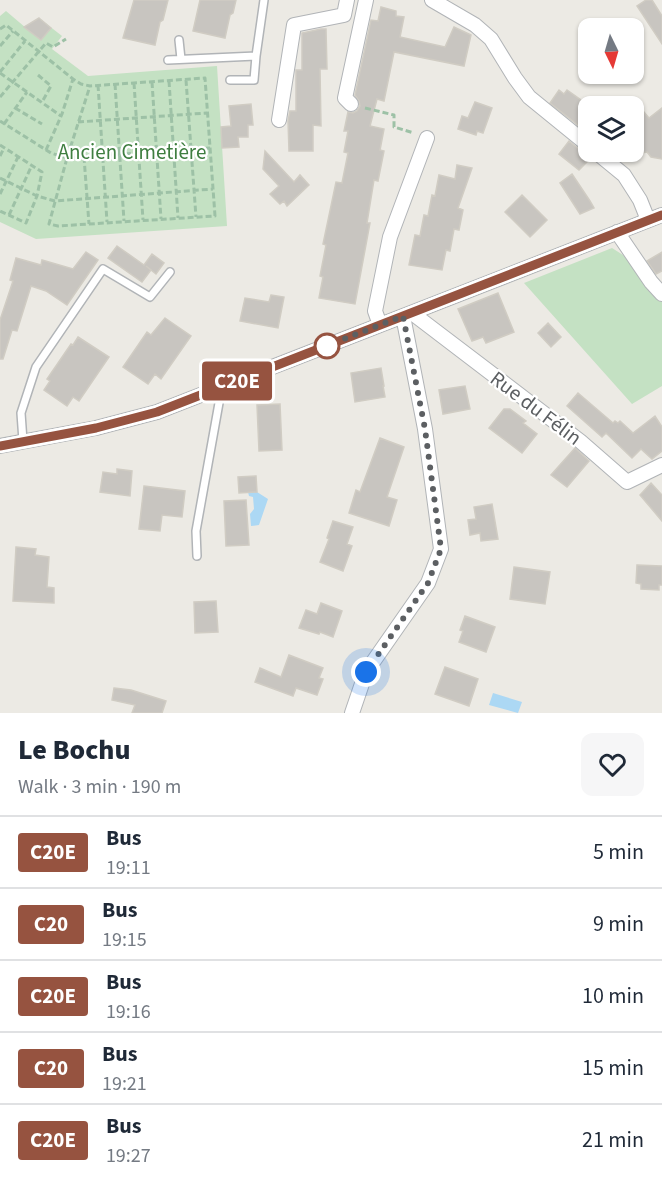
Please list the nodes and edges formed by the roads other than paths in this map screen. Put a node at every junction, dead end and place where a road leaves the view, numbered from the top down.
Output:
1 (264, 0) edge
2 (347, 0) edge
3 (366, 0) edge
4 (432, 0) edge
5 (454, 4) edge
6 (179, 40) dead end
7 (256, 56) junction
8 (181, 59) junction
9 (168, 60) dead end
10 (230, 80) dead end
11 (351, 104) road end
12 (279, 120) dead end
13 (578, 137) edge
14 (427, 138) road end
15 (608, 162) edge
16 (662, 215) edge
17 (648, 220) junction
18 (616, 232) junction
19 (170, 272) dead end
20 (662, 294) edge
21 (408, 314) junction
22 (380, 325) junction
23 (216, 389) junction
24 (24, 442) junction
25 (0, 446) edge
26 (662, 465) edge
27 (197, 556) dead end
28 (352, 713) edge

1 - 7 lane
2 - 12 street
3 - 11 street
4 - 5 street
5 - 13 street
6 - 8 lane
7 - 8 lane
7 - 10 lane
8 - 9 lane
14 - 22 street
15 - 17 street
16 - 17 street
17 - 18 street
18 - 20 street
18 - 21 street
19 - 24 lane
21 - 22 street
21 - 26 street, Rue du Félin
21 - 28 street
22 - 23 street
23 - 24 street
23 - 27 lane
24 - 25 street

